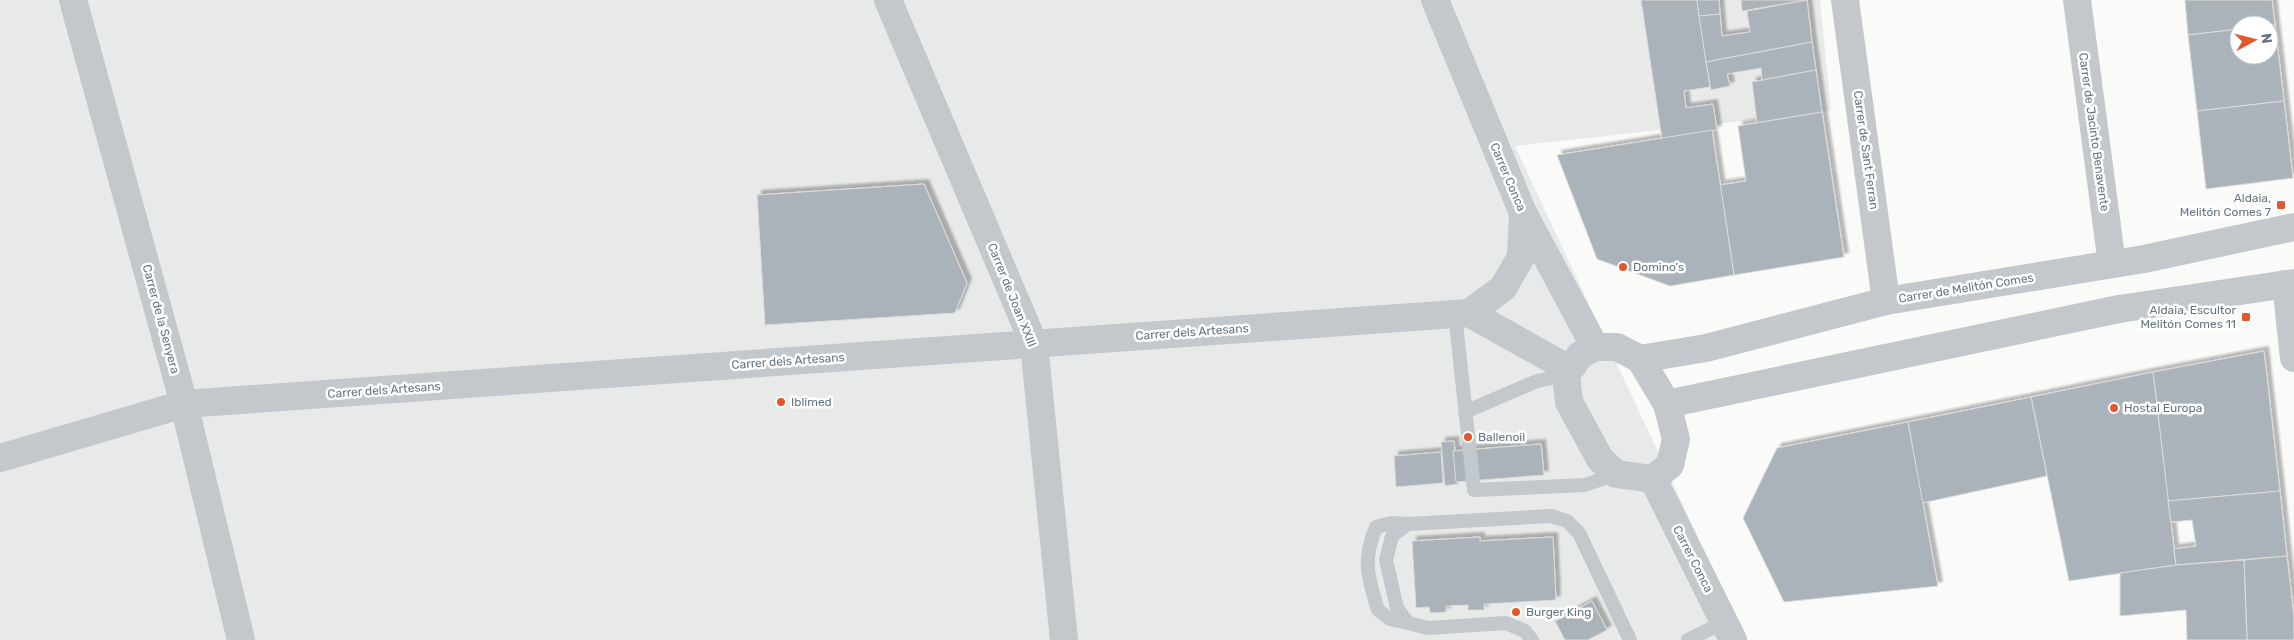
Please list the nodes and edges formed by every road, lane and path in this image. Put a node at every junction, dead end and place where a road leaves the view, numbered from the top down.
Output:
1 (73, 0) edge
2 (888, 0) edge
3 (1435, 0) edge
4 (1845, 0) edge
5 (2077, 0) edge
6 (1523, 213) junction
7 (2294, 227) edge
8 (2112, 264) junction
9 (2290, 284) edge
10 (1886, 301) junction
11 (1462, 313) junction
12 (1034, 344) junction
13 (1595, 347) junction
14 (2294, 358) edge
15 (1640, 359) junction
16 (1568, 372) junction
17 (184, 404) junction
18 (1667, 404) junction
19 (1466, 412) junction
20 (0, 458) edge
21 (1616, 474) junction
22 (1652, 479) junction
23 (1408, 524) junction
24 (1408, 623) junction
25 (1729, 631) edge
26 (241, 640) edge
27 (1064, 640) edge
28 (1532, 640) edge
29 (1630, 640) edge
30 (1688, 640) edge

1 - 17 street, Carrer de la Senyera
2 - 12 street, Carrer de Joan XXIII
3 - 6 street, Carrer Conca
4 - 10 street, Carrer de Sant Ferran
5 - 8 street, Carrer de Jacinto Benavente
6 - 11 street
6 - 13 street, Carrer Conca
7 - 8 street, Carrer de Melitón Comes
8 - 10 street, Carrer de Melitón Comes
9 - 14 street
9 - 18 street
10 - 15 street, Carrer de Melitón Comes
11 - 12 street, Carrer dels Artesans
11 - 16 street
11 - 19 lane
12 - 17 street, Carrer dels Artesans
12 - 27 street, Carrer de Joan XXIII
13 - 15 street
13 - 16 street
15 - 18 street
16 - 19 lane
16 - 21 street
17 - 20 street, Carrer dels Artesans
17 - 26 street, Carrer de la Senyera
18 - 22 street
19 - 21 lane
21 - 22 street
22 - 25 street, Carrer Conca
23 - 24 lane
23 - 24 lane
23 - 29 lane
24 - 28 lane
25 - 30 lane

